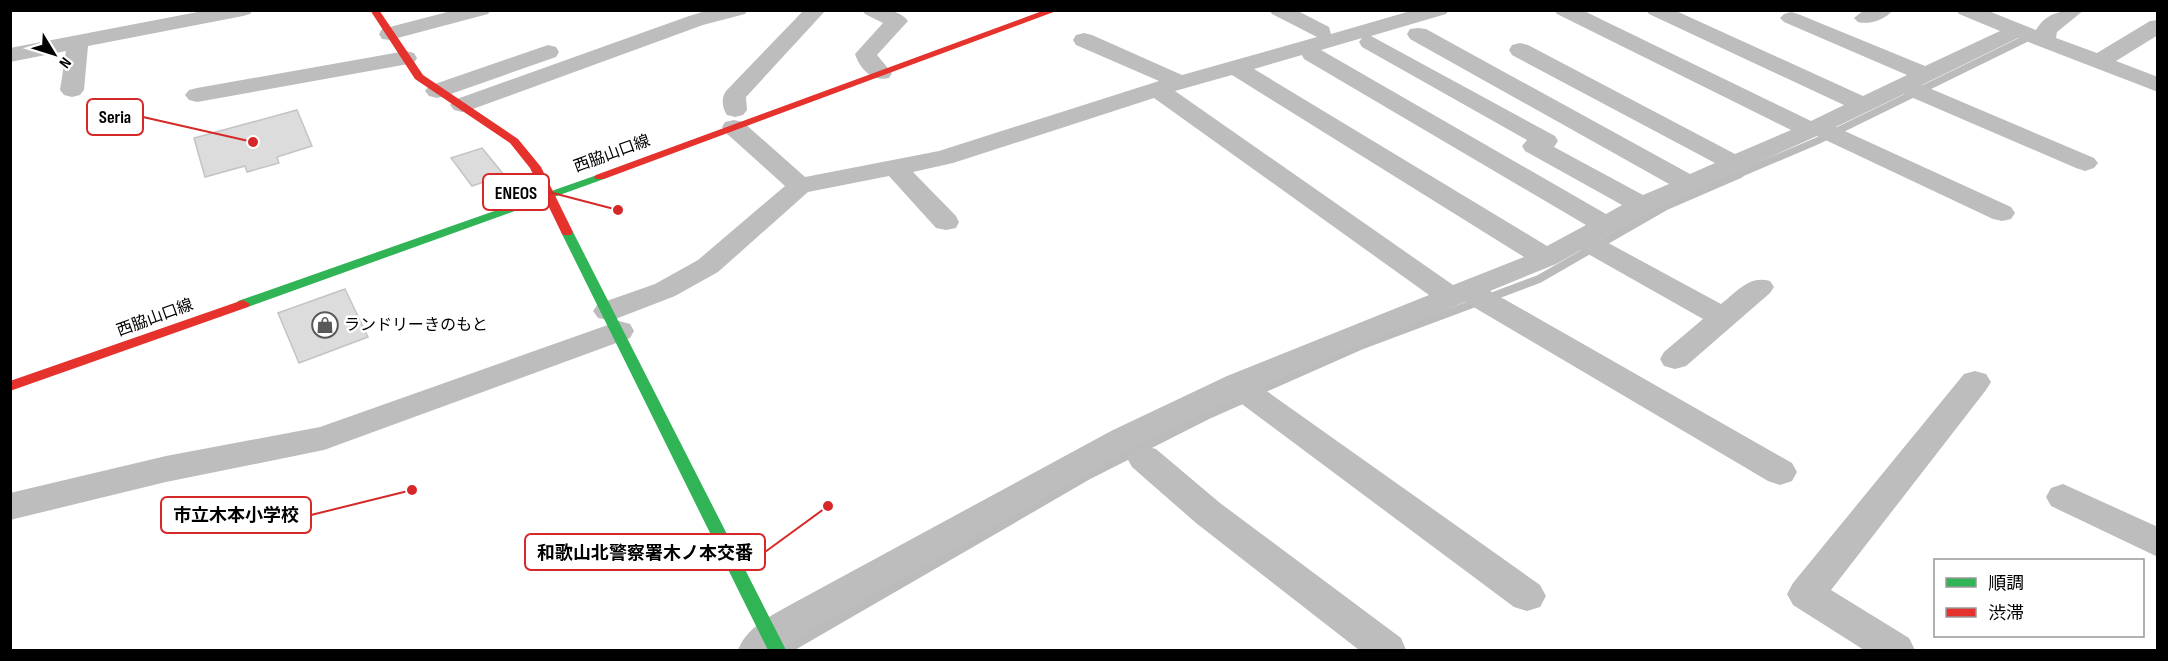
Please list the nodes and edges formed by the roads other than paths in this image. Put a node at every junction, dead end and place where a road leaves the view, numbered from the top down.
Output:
1 (243, 10) edge
2 (374, 10) edge
3 (481, 10) edge
4 (664, 10) edge
5 (738, 10) edge
6 (816, 10) edge
7 (872, 10) edge
8 (1015, 10) edge
9 (1055, 10) edge
10 (1280, 10) edge
11 (1439, 10) edge
12 (1564, 10) edge
13 (1656, 10) edge
14 (1966, 10) edge
15 (2074, 10) edge
16 (687, 15) edge
17 (1791, 18) dead end
18 (2157, 26) edge
19 (1321, 32) dead end
20 (390, 34) junction
21 (947, 34) dead end
22 (1418, 34) dead end
23 (2030, 36) junction
24 (1084, 40) dead end
25 (78, 42) junction
26 (1370, 42) dead end
27 (1520, 50) dead end
28 (1312, 54) dead end
29 (10, 55) edge
30 (406, 58) junction
31 (2098, 62) junction
32 (872, 65) junction
33 (1237, 68) junction
34 (1182, 83) junction
35 (2157, 86) edge
36 (1919, 87) junction
37 (1157, 89) junction
38 (72, 90) dead end
39 (437, 91) junction
40 (197, 95) dead end
41 (462, 105) junction
42 (1864, 105) junction
43 (735, 114) junction
44 (1825, 132) junction
45 (1733, 163) junction
46 (2085, 163) dead end
47 (895, 168) junction
48 (1688, 184) junction
49 (800, 186) junction
50 (550, 195) junction
51 (1642, 206) junction
52 (2002, 213) dead end
53 (946, 222) dead end
54 (1597, 239) junction
55 (1546, 258) junction
56 (1760, 287) dead end
57 (1471, 297) junction
58 (1723, 318) junction
59 (613, 321) junction
60 (1675, 359) dead end
61 (1975, 382) dead end
62 (10, 386) edge
63 (1247, 392) junction
64 (1144, 458) dead end
65 (1780, 472) dead end
66 (2063, 497) dead end
67 (10, 507) edge
68 (2157, 543) edge
69 (1527, 596) dead end
70 (770, 646) edge
71 (1387, 651) edge
72 (1895, 651) edge

1 - 25 street
2 - 20 street
3 - 20 street
4 - 39 street
5 - 16 street
6 - 43 street
7 - 32 street
8 - 21 street
9 - 32 street, 西脇山口線
10 - 19 street
11 - 33 street
12 - 44 street
13 - 42 street
14 - 23 street
15 - 23 street
16 - 41 street
17 - 36 street
18 - 31 street
20 - 30 street
22 - 48 street
23 - 31 street
23 - 36 street
24 - 34 street
25 - 29 street
25 - 38 street
26 - 51 street
27 - 45 street
28 - 54 street
30 - 39 street
30 - 40 street
31 - 35 street
32 - 43 street, 西脇山口線
33 - 34 street
33 - 55 street
34 - 37 street
36 - 42 street
36 - 46 street
37 - 47 street
37 - 57 street
39 - 41 street
41 - 50 street
42 - 44 street
43 - 49 street
43 - 50 street, 西脇山口線
44 - 45 street
44 - 52 street
45 - 48 street
47 - 49 street
47 - 53 street
48 - 51 street
49 - 59 street
50 - 59 street
50 - 62 street, 西脇山口線
51 - 54 street
54 - 55 street
54 - 58 street
55 - 57 street
56 - 58 street
57 - 63 street
57 - 65 street
58 - 60 street
59 - 67 street
59 - 70 street
61 - 72 street
63 - 69 street
63 - 70 street
64 - 71 street
66 - 68 street

